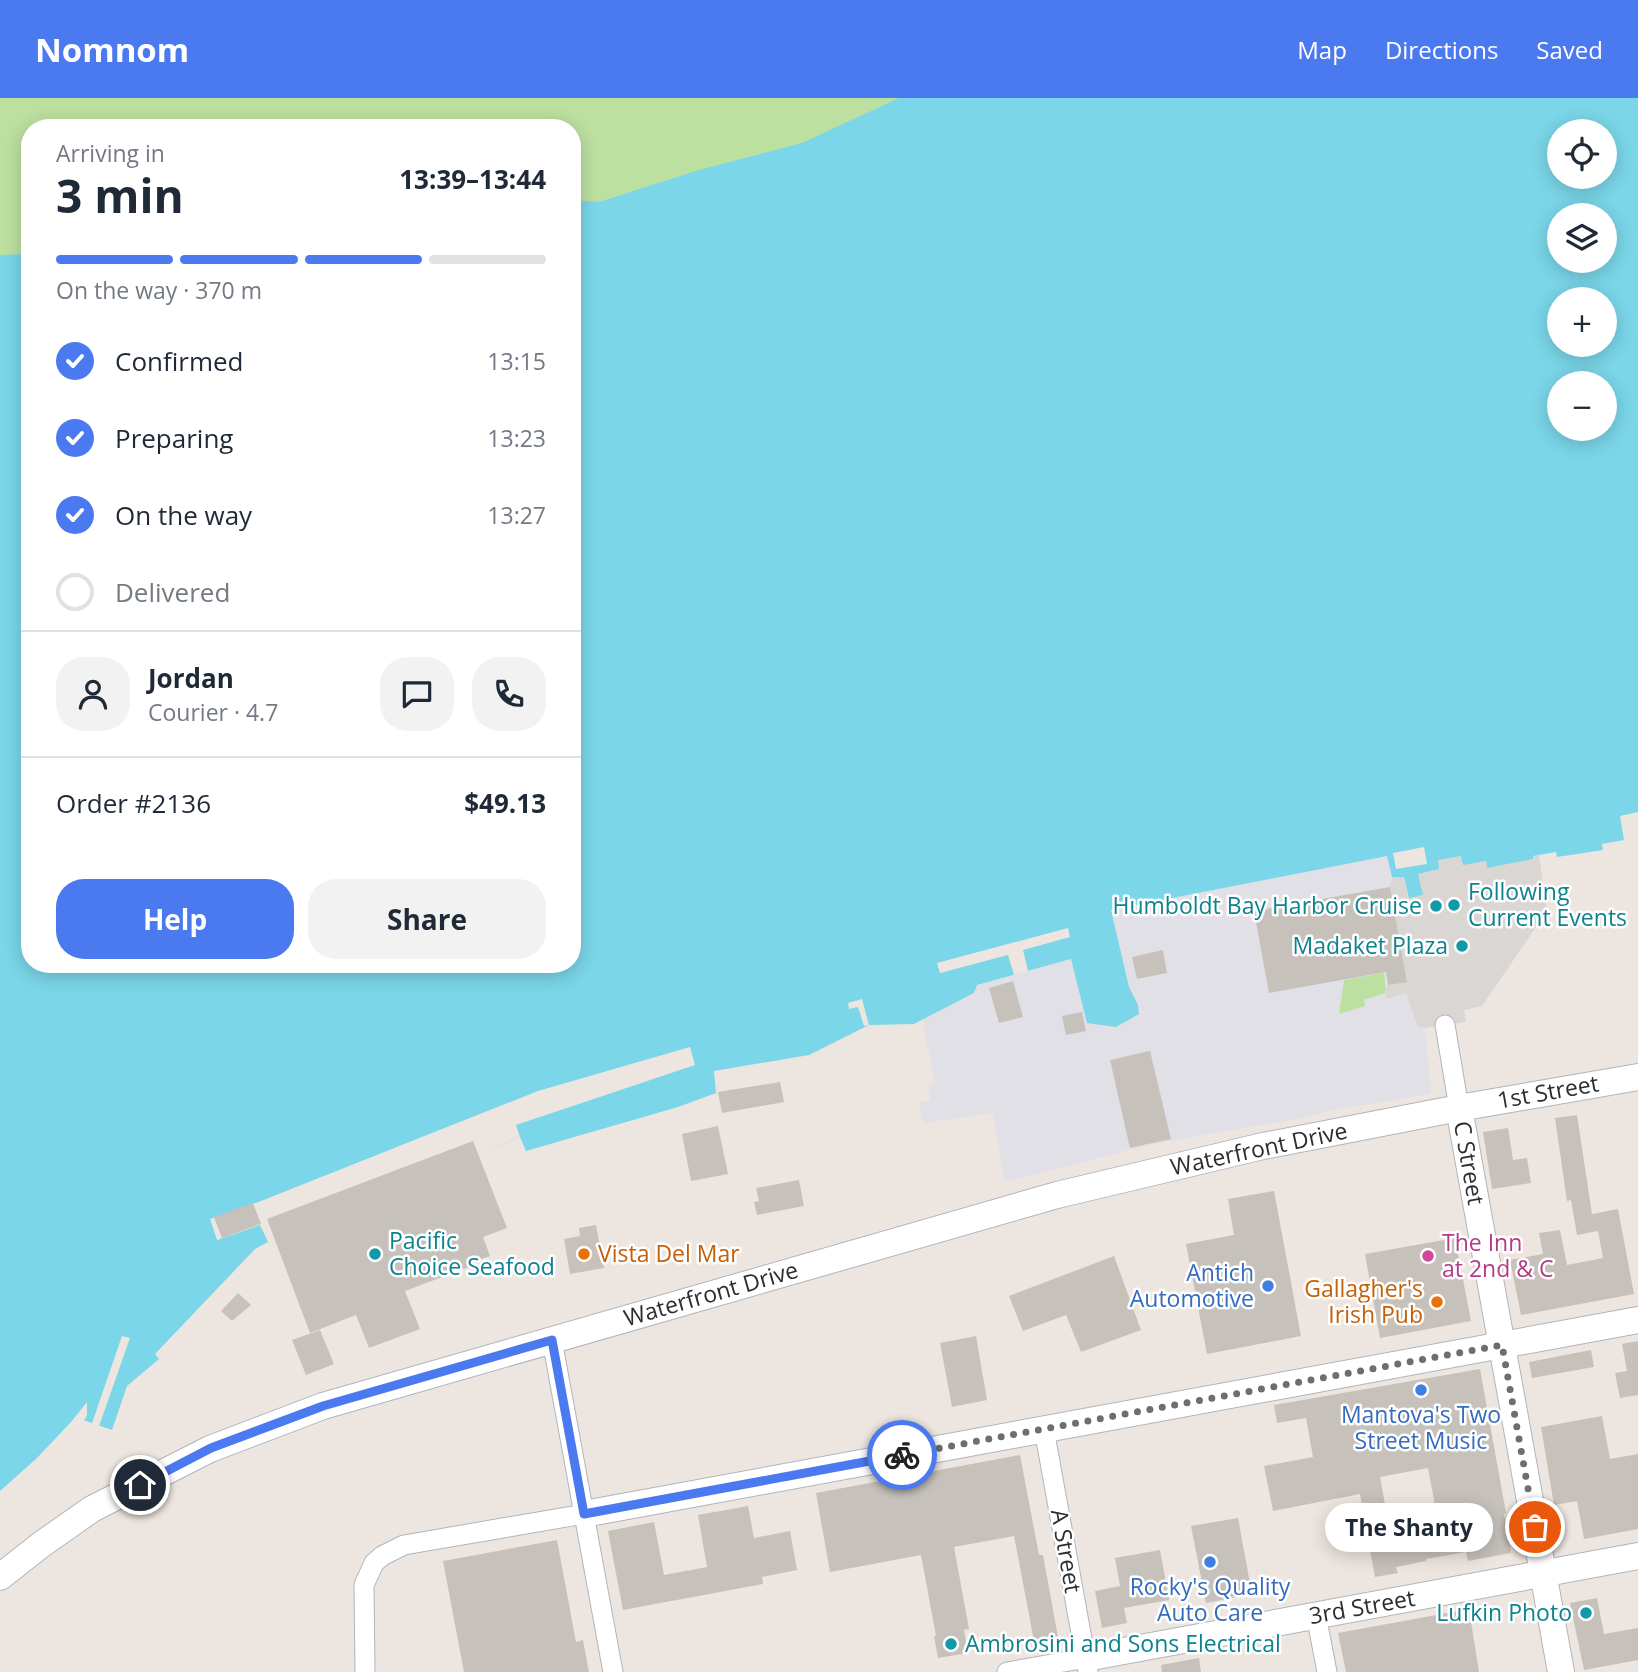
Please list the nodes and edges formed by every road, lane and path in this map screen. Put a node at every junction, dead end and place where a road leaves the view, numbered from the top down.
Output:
1 (1445, 1025) dead end
2 (1638, 1077) edge
3 (1459, 1108) junction
4 (1638, 1320) edge
5 (552, 1340) junction
6 (1502, 1345) junction
7 (1044, 1429) junction
8 (584, 1514) junction
9 (1638, 1556) edge
10 (1543, 1573) junction
11 (0, 1577) edge
12 (1316, 1615) junction
13 (1087, 1665) edge
14 (365, 1672) edge
15 (613, 1672) edge
16 (1007, 1672) edge
17 (1326, 1672) edge
18 (1561, 1672) edge

1 - 3 street
2 - 3 street, 1st Street
3 - 5 street, Waterfront Drive
3 - 6 street, C Street
4 - 6 street
5 - 8 street
5 - 11 street, Waterfront Drive
6 - 7 street
6 - 10 street, C Street
7 - 8 street
7 - 13 street, A Street
8 - 14 street
8 - 15 street
9 - 10 street, 3rd Street
10 - 12 street, 3rd Street
10 - 18 street, C Street
12 - 13 street, 3rd Street
12 - 17 street
13 - 16 street

